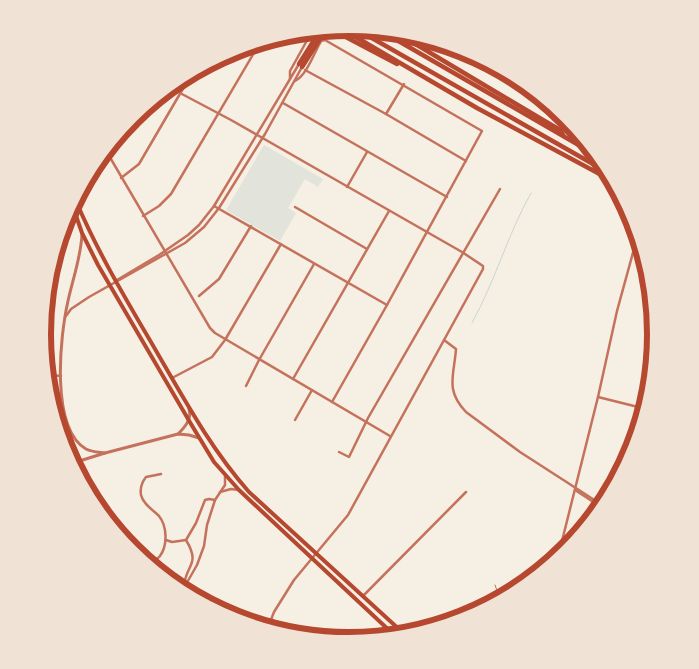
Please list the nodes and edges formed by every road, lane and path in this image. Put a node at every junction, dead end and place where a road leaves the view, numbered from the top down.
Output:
1 (344, 36) edge
2 (354, 36) edge
3 (370, 37) edge
4 (316, 38) edge
5 (320, 38) edge
6 (308, 39) edge
7 (397, 40) edge
8 (414, 43) edge
9 (255, 52) edge
10 (302, 67) junction
11 (290, 79) junction
12 (404, 84) junction
13 (183, 87) edge
14 (180, 93) junction
15 (283, 103) junction
16 (477, 108) junction
17 (219, 114) junction
18 (386, 114) junction
19 (256, 136) junction
20 (566, 138) junction
21 (262, 139) junction
22 (581, 146) edge
23 (367, 152) junction
24 (110, 157) edge
25 (466, 161) junction
26 (594, 165) edge
27 (601, 175) edge
28 (122, 178) junction
29 (347, 188) junction
30 (500, 189) dead end
31 (447, 197) junction
32 (214, 206) junction
33 (296, 207) dead end
34 (219, 208) junction
35 (79, 209) edge
36 (389, 212) junction
37 (76, 216) edge
38 (143, 216) junction
39 (251, 226) junction
40 (82, 233) junction
41 (427, 233) junction
42 (281, 244) junction
43 (635, 247) edge
44 (368, 249) junction
45 (165, 251) junction
46 (462, 252) junction
47 (167, 254) junction
48 (314, 264) junction
49 (115, 282) junction
50 (349, 283) junction
51 (110, 285) junction
52 (199, 296) dead end
53 (387, 305) junction
54 (66, 316) junction
55 (225, 340) junction
56 (444, 340) junction
57 (259, 360) junction
58 (54, 375) edge
59 (61, 376) junction
60 (172, 378) junction
61 (293, 379) junction
62 (246, 386) dead end
63 (312, 390) junction
64 (598, 398) junction
65 (332, 402) junction
66 (639, 407) edge
67 (189, 408) junction
68 (295, 420) dead end
69 (189, 421) junction
70 (366, 422) junction
71 (69, 430) junction
72 (178, 434) junction
73 (69, 435) edge
74 (390, 436) junction
75 (201, 440) junction
76 (105, 452) junction
77 (339, 452) dead end
78 (79, 461) edge
79 (161, 474) dead end
80 (225, 474) junction
81 (575, 489) junction
82 (239, 490) junction
83 (220, 492) junction
84 (466, 492) dead end
85 (215, 500) junction
86 (595, 502) edge
87 (166, 540) junction
88 (186, 540) junction
89 (561, 544) edge
90 (316, 553) junction
91 (311, 558) junction
92 (155, 561) edge
93 (185, 583) edge
94 (186, 583) edge
95 (495, 585) dead end
96 (498, 593) edge
97 (363, 596) junction
98 (270, 622) edge
99 (398, 628) edge
100 (389, 630) edge

1 - 16 highway
2 - 16 highway
3 - 26 highway
4 - 10 highway
5 - 10 highway
6 - 11 street
7 - 20 highway
8 - 20 highway
9 - 17 street
10 - 11 street
10 - 12 street
10 - 15 street
10 - 18 street
11 - 19 street
12 - 18 street
12 - 25 street
13 - 14 street
14 - 17 street
14 - 28 street
15 - 21 street
15 - 23 street
16 - 27 highway
17 - 19 street
17 - 38 street
18 - 25 street
19 - 21 street
19 - 32 street
20 - 22 highway
21 - 29 street
21 - 34 street
23 - 29 street
23 - 31 street
24 - 28 street
25 - 31 street
28 - 38 street
29 - 36 street
30 - 46 street
31 - 41 street
32 - 34 street
32 - 45 street
33 - 44 street
34 - 39 street
34 - 47 street
35 - 49 main road
36 - 41 street
36 - 44 street
37 - 40 main road
38 - 45 street
39 - 42 street
39 - 52 street
40 - 51 main road
40 - 54 street
41 - 46 street
41 - 53 street
42 - 48 street
42 - 55 street
43 - 64 street
44 - 50 street
45 - 47 street
45 - 49 street
46 - 56 street
46 - 70 street
47 - 49 street
47 - 55 street
48 - 50 street
48 - 57 street
49 - 51 street
49 - 60 main road
50 - 53 street
50 - 61 street
51 - 54 street
51 - 69 main road
53 - 65 street
54 - 59 street
55 - 57 street
55 - 60 street
56 - 74 street
56 - 81 street
57 - 61 street
57 - 62 street
58 - 59 street
59 - 71 street
60 - 67 main road
61 - 63 street
63 - 65 street
63 - 68 street
64 - 66 street
64 - 81 street
65 - 70 street
67 - 69 street
67 - 90 main road
69 - 72 street
69 - 75 main road
70 - 74 street
70 - 77 street
71 - 73 street
71 - 76 street
72 - 75 street
72 - 76 street
74 - 90 street
75 - 80 main road
76 - 78 street
79 - 87 street
80 - 82 main road
80 - 83 street
81 - 86 street
81 - 89 street
82 - 83 street
82 - 91 main road
83 - 85 street
84 - 97 street
85 - 88 street
85 - 94 street
87 - 88 street
87 - 92 street
88 - 93 street
90 - 91 street
90 - 97 main road
91 - 98 street
91 - 100 main road
95 - 96 lane
97 - 99 main road

